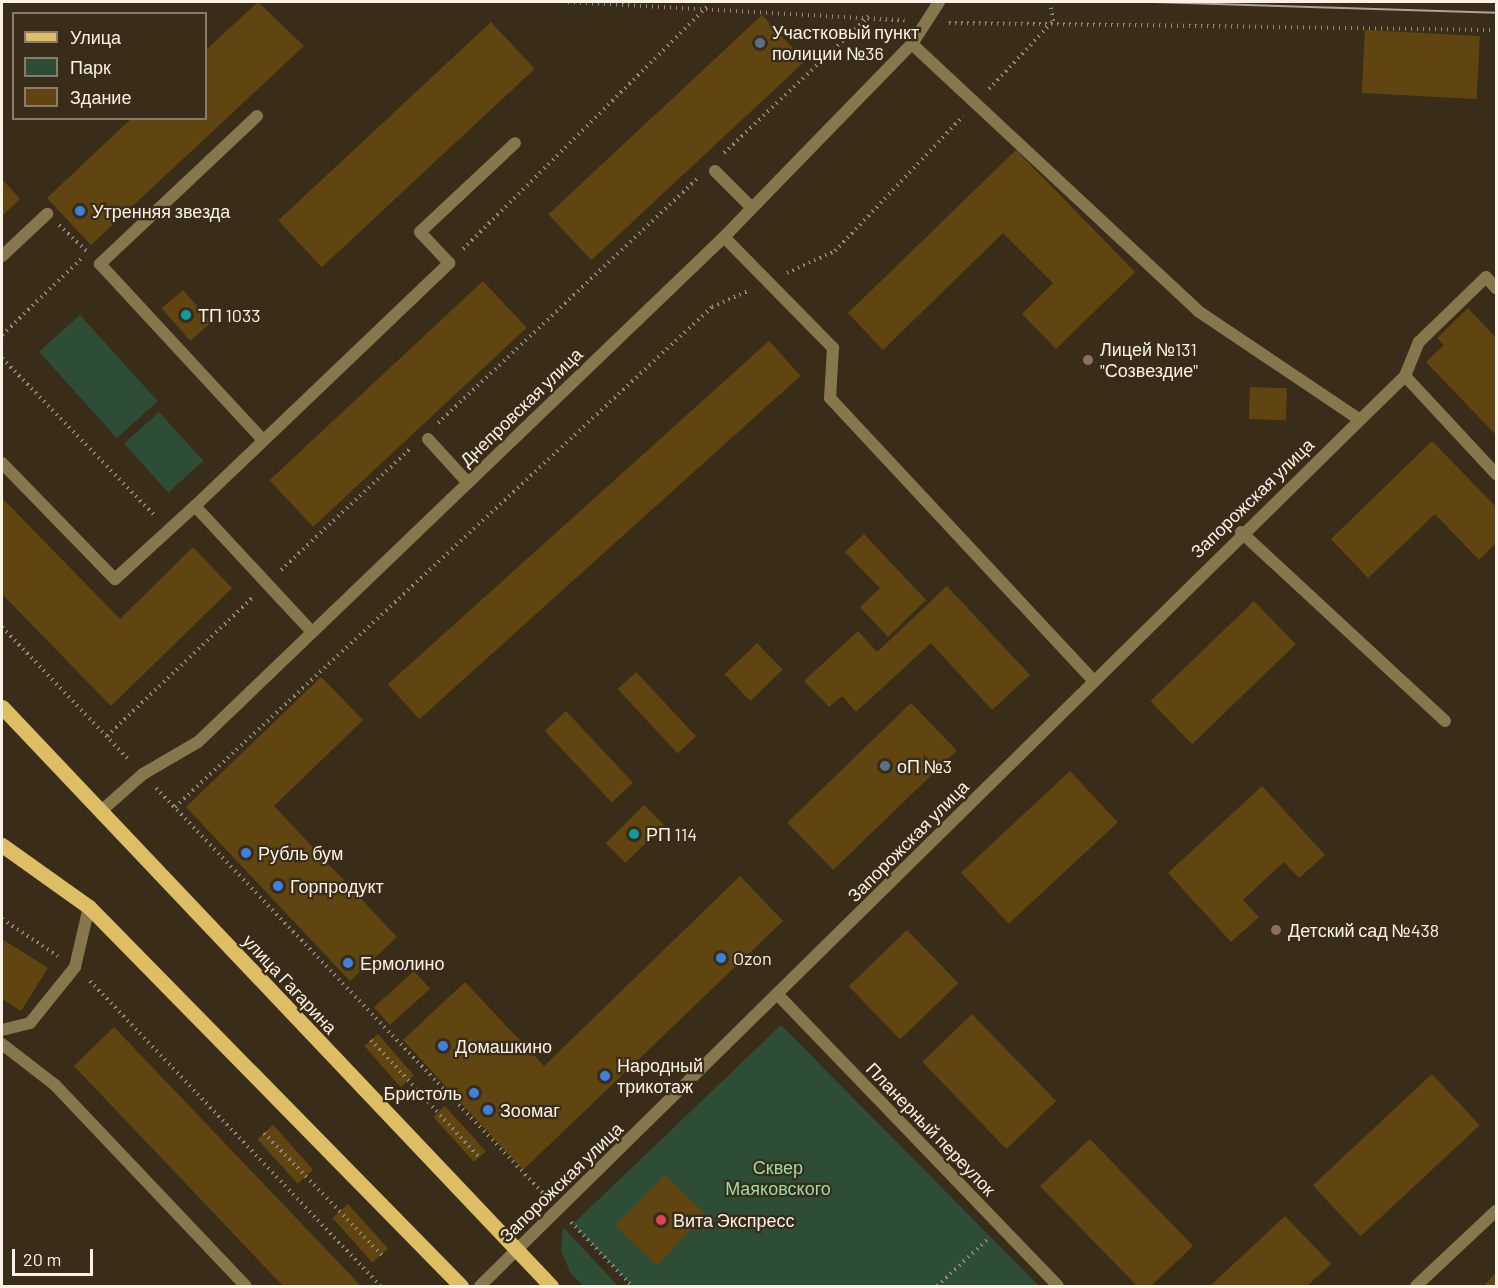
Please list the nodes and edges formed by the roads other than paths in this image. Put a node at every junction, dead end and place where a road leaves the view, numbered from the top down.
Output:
1 (939, 2) edge
2 (912, 44) junction
3 (257, 116) dead end
4 (515, 142) dead end
5 (715, 171) road end
6 (752, 208) junction
7 (47, 214) road end
8 (724, 237) junction
9 (2, 256) edge
10 (1497, 288) edge
11 (1405, 376) junction
12 (1360, 420) junction
13 (428, 439) road end
14 (263, 440) junction
15 (2, 464) edge
16 (1497, 474) edge
17 (468, 483) junction
18 (195, 506) junction
19 (1241, 532) junction
20 (312, 632) junction
21 (1094, 680) junction
22 (2, 707) edge
23 (1445, 722) dead end
24 (101, 811) junction
25 (2, 845) edge
26 (89, 907) junction
27 (779, 996) junction
28 (2, 1030) edge
29 (2, 1044) edge
30 (1497, 1211) edge
31 (516, 1251) junction
32 (246, 1287) edge
33 (461, 1287) edge
34 (480, 1287) edge
35 (551, 1287) edge
36 (1058, 1287) edge
37 (1416, 1287) edge

1 - 2 street, Днепровская улица
2 - 6 street, Днепровская улица
2 - 12 street
3 - 14 street
4 - 14 street
5 - 6 street
6 - 8 street, Днепровская улица
7 - 9 street
8 - 17 street, Днепровская улица
8 - 21 street
10 - 11 street
11 - 12 street, Запорожская улица
11 - 16 street
12 - 19 street, Запорожская улица
13 - 17 street
14 - 18 street
15 - 18 street
17 - 20 street, Днепровская улица
18 - 20 street
19 - 21 street, Запорожская улица
19 - 23 street
20 - 24 street, Днепровская улица
21 - 27 street, Запорожская улица
22 - 24 main road, улица Гагарина
24 - 31 main road, улица Гагарина
25 - 26 main road
26 - 28 street
26 - 33 main road
27 - 31 street, Запорожская улица
27 - 36 street, Планерный переулок
29 - 32 street
30 - 37 street
31 - 34 street, Запорожская улица
31 - 35 main road, улица Гагарина

